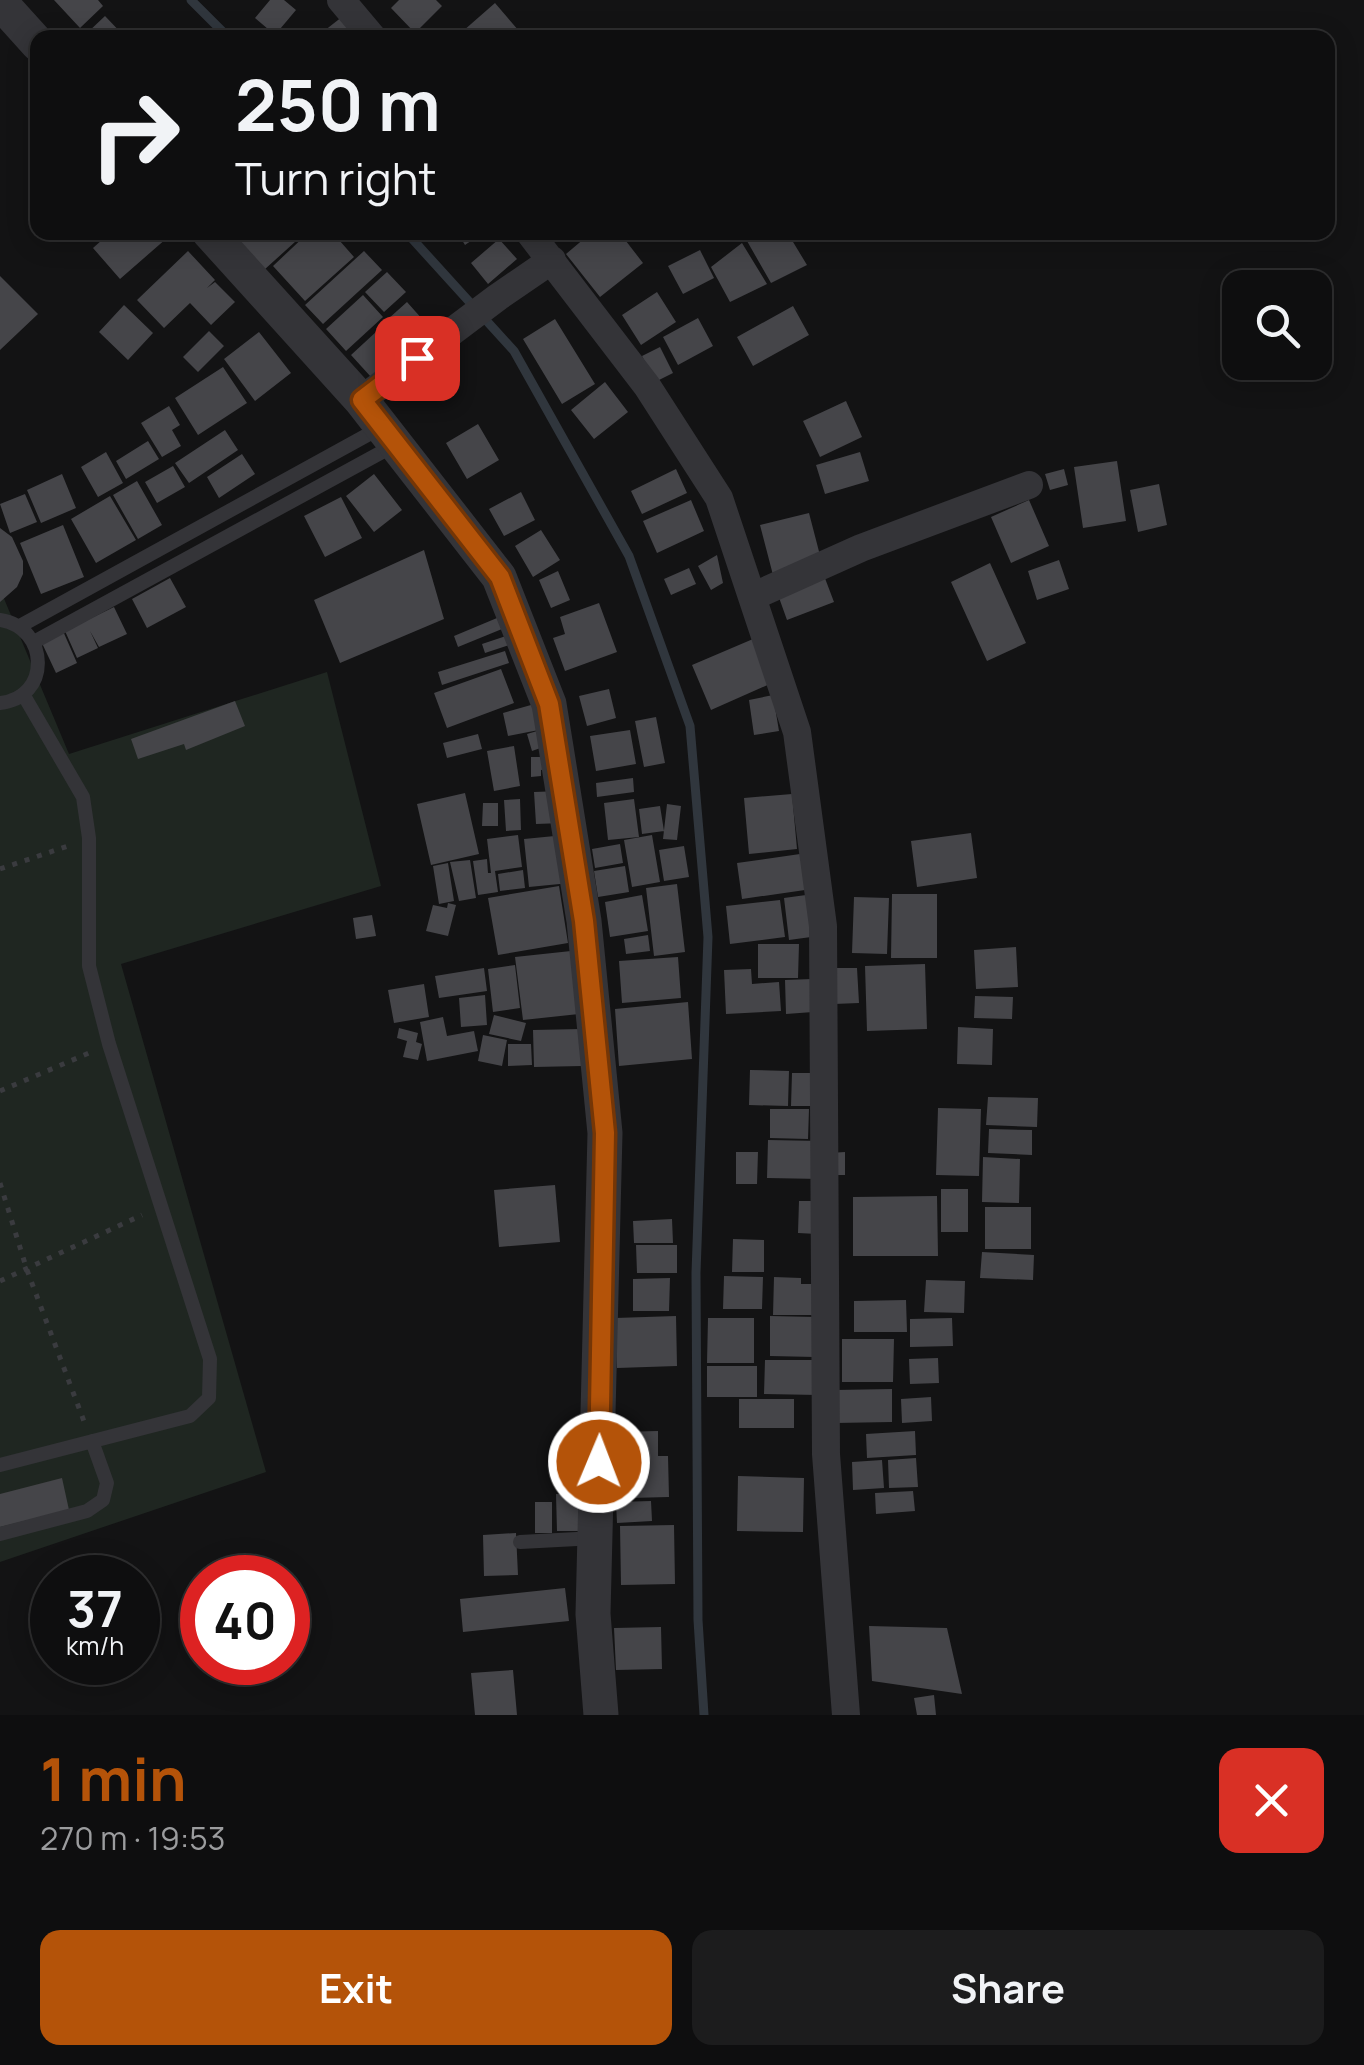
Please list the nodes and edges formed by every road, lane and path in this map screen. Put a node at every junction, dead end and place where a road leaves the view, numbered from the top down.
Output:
1 (0, 2) edge
2 (354, 4) edge
3 (369, 30) edge
4 (30, 35) edge
5 (216, 240) edge
6 (536, 240) edge
7 (552, 260) junction
8 (379, 424) junction
9 (1028, 485) dead end
10 (754, 596) junction
11 (0, 620) edge
12 (20, 626) junction
13 (34, 642) junction
14 (23, 694) junction
15 (0, 703) edge
16 (89, 838) junction
17 (0, 868) edge
18 (109, 1044) junction
19 (0, 1091) edge
20 (0, 1183) edge
21 (162, 1206) junction
22 (28, 1270) junction
23 (0, 1281) edge
24 (92, 1441) junction
25 (0, 1465) edge
26 (0, 1534) edge
27 (597, 1538) junction
28 (520, 1542) dead end
29 (601, 1715) edge
30 (846, 1715) edge

1 - 4 street
2 - 3 street
5 - 8 street
6 - 7 street
7 - 8 street
7 - 10 street
8 - 12 lane
8 - 13 lane
8 - 27 street
9 - 10 street
10 - 30 street
11 - 12 lane
12 - 13 lane
13 - 14 lane
14 - 15 lane
14 - 16 lane
16 - 17 path
16 - 18 lane
18 - 19 path
18 - 21 lane
20 - 22 path
21 - 22 path
21 - 24 lane
22 - 23 path
22 - 24 path
24 - 25 lane
24 - 26 lane
27 - 28 lane
27 - 29 street

